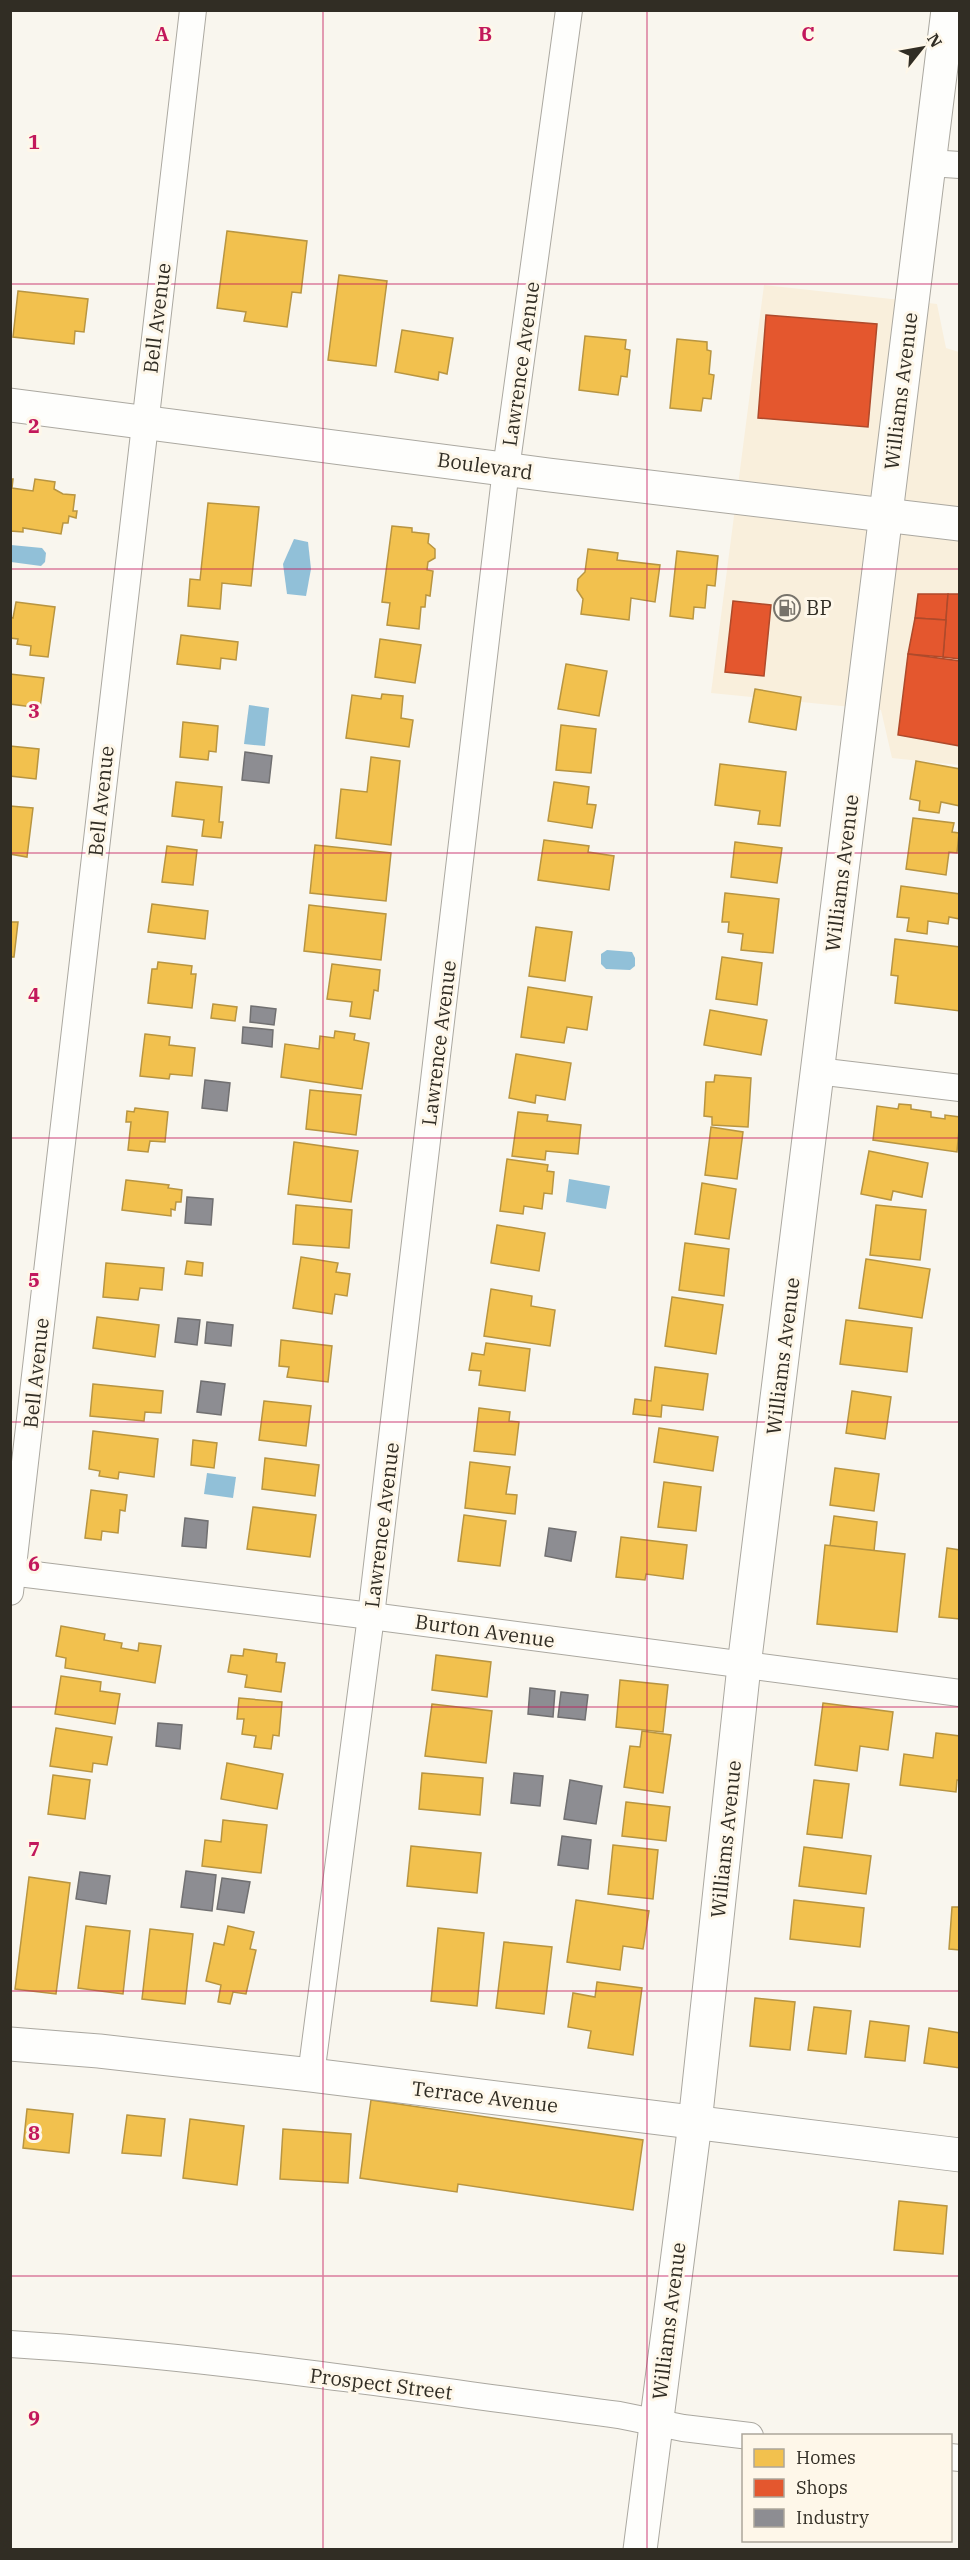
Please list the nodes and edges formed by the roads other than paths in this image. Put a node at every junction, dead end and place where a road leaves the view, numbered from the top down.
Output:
1 (193, 10) edge
2 (569, 10) edge
3 (948, 10) edge
4 (944, 164) edge
5 (10, 405) edge
6 (145, 421) junction
7 (506, 469) junction
8 (886, 515) junction
9 (960, 524) edge
10 (817, 1071) junction
11 (960, 1088) edge
12 (11, 1579) edge
13 (371, 1616) junction
14 (744, 1666) junction
15 (960, 1692) edge
16 (10, 2044) edge
17 (311, 2075) junction
18 (695, 2123) junction
19 (960, 2155) edge
20 (10, 2344) edge
21 (656, 2422) junction
22 (742, 2435) edge
23 (640, 2550) edge

1 - 6 street, Bell Avenue
2 - 7 street, Lawrence Avenue
3 - 4 street, Williams Avenue
4 - 8 street, Williams Avenue
5 - 6 street, Boulevard
6 - 7 street, Boulevard
6 - 12 street, Bell Avenue
7 - 8 street, Boulevard
7 - 13 street, Lawrence Avenue
8 - 9 street, Boulevard
8 - 10 street, Williams Avenue
10 - 11 street
10 - 14 street, Williams Avenue
12 - 13 street, Burton Avenue
13 - 14 street, Burton Avenue
13 - 17 street, Lawrence Avenue
14 - 15 street, Burton Avenue
14 - 18 street, Williams Avenue
16 - 17 street, Terrace Avenue
17 - 18 street, Terrace Avenue
18 - 19 street, Terrace Avenue
18 - 21 street, Williams Avenue
20 - 21 street, Prospect Street
21 - 22 street, Prospect Street
21 - 23 street, Williams Avenue

